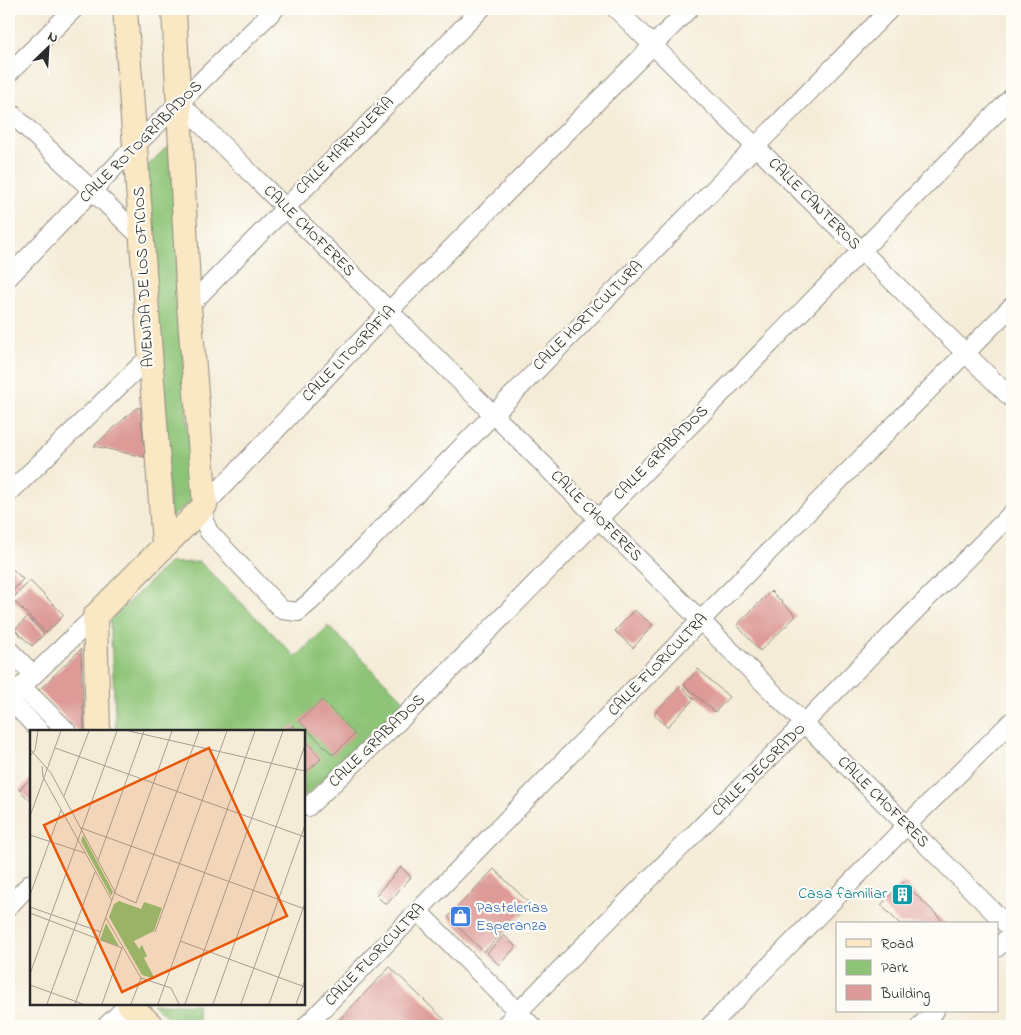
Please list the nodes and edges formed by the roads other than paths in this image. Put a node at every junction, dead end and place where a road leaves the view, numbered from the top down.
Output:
1 (74, 9) edge
2 (125, 9) edge
3 (174, 9) edge
4 (275, 9) edge
5 (481, 9) edge
6 (616, 9) edge
7 (689, 9) edge
8 (890, 9) edge
9 (652, 45) junction
10 (9, 73) edge
11 (1012, 97) edge
12 (180, 103) junction
13 (9, 111) edge
14 (136, 145) junction
15 (756, 146) junction
16 (92, 190) junction
17 (285, 207) junction
18 (143, 239) junction
19 (862, 250) junction
20 (9, 278) edge
21 (189, 306) junction
22 (1012, 306) edge
23 (389, 311) junction
24 (966, 354) junction
25 (149, 357) junction
26 (1012, 399) edge
27 (492, 414) junction
28 (9, 492) edge
29 (205, 505) junction
30 (1012, 513) edge
31 (597, 518) junction
32 (164, 545) junction
33 (94, 616) junction
34 (701, 620) junction
35 (9, 650) edge
36 (27, 680) junction
37 (9, 699) edge
38 (1012, 721) edge
39 (805, 724) junction
40 (39, 730) edge
41 (66, 730) edge
42 (98, 730) edge
43 (306, 806) edge
44 (907, 825) junction
45 (30, 884) edge
46 (9, 906) edge
47 (418, 910) junction
48 (1012, 931) edge
49 (998, 947) edge
50 (128, 1005) edge
51 (130, 1005) edge
52 (518, 1012) junction
53 (934, 1012) edge
54 (106, 1026) edge
55 (152, 1026) edge
56 (306, 1026) edge
57 (504, 1026) edge
58 (532, 1026) edge
59 (710, 1026) edge
60 (920, 1026) edge

1 - 10 street
2 - 14 street, AVENIDA DE LOS OFICIOS
3 - 12 street
4 - 12 street, CALLE ROTOGRABADOS
5 - 17 street, CALLE MARMOLERÍA
6 - 9 street, CALLE CANTEROS
7 - 9 street, CALLE LITOGRAFÍA
8 - 15 street, CALLE HORTICULTURA
9 - 15 street, CALLE CANTEROS
9 - 23 street, CALLE LITOGRAFÍA
11 - 19 street, CALLE GRABADOS
12 - 14 street, CALLE ROTOGRABADOS
12 - 17 street, CALLE CHOFERES
12 - 21 street
13 - 16 street
14 - 16 street, CALLE ROTOGRABADOS
14 - 18 street, AVENIDA DE LOS OFICIOS
15 - 19 street, CALLE CANTEROS
15 - 27 street, CALLE HORTICULTURA
16 - 18 street
16 - 20 street, CALLE ROTOGRABADOS
17 - 21 street, CALLE MARMOLERÍA
17 - 23 street, CALLE CHOFERES
18 - 25 street, AVENIDA DE LOS OFICIOS
19 - 24 street, CALLE CANTEROS
19 - 31 street, CALLE GRABADOS
21 - 29 street
22 - 24 street, CALLE FLORICULTRA
23 - 27 street, CALLE CHOFERES
23 - 29 street, CALLE LITOGRAFÍA
24 - 26 street, CALLE CANTEROS
24 - 34 street, CALLE FLORICULTRA
25 - 28 street
25 - 32 street, AVENIDA DE LOS OFICIOS
27 - 29 street, CALLE HORTICULTURA
27 - 31 street, CALLE CHOFERES
29 - 32 street, CALLE LITOGRAFÍA
30 - 39 street, CALLE DECORADO
31 - 34 street, CALLE CHOFERES
31 - 43 street, CALLE GRABADOS
32 - 33 street, CALLE LITOGRAFÍA
33 - 36 street, CALLE LITOGRAFÍA
33 - 42 street
34 - 39 street, CALLE CHOFERES
34 - 47 street, CALLE FLORICULTRA
35 - 36 street
36 - 37 street, CALLE LITOGRAFÍA
36 - 41 street
37 - 40 street
38 - 44 street
39 - 44 street, CALLE CHOFERES
39 - 52 street, CALLE DECORADO
44 - 48 street, CALLE CHOFERES
44 - 59 street
45 - 46 street
47 - 52 street
47 - 56 street, CALLE FLORICULTRA
48 - 49 street
50 - 54 street
51 - 55 street
52 - 57 street, CALLE DECORADO
52 - 58 street
53 - 60 street

